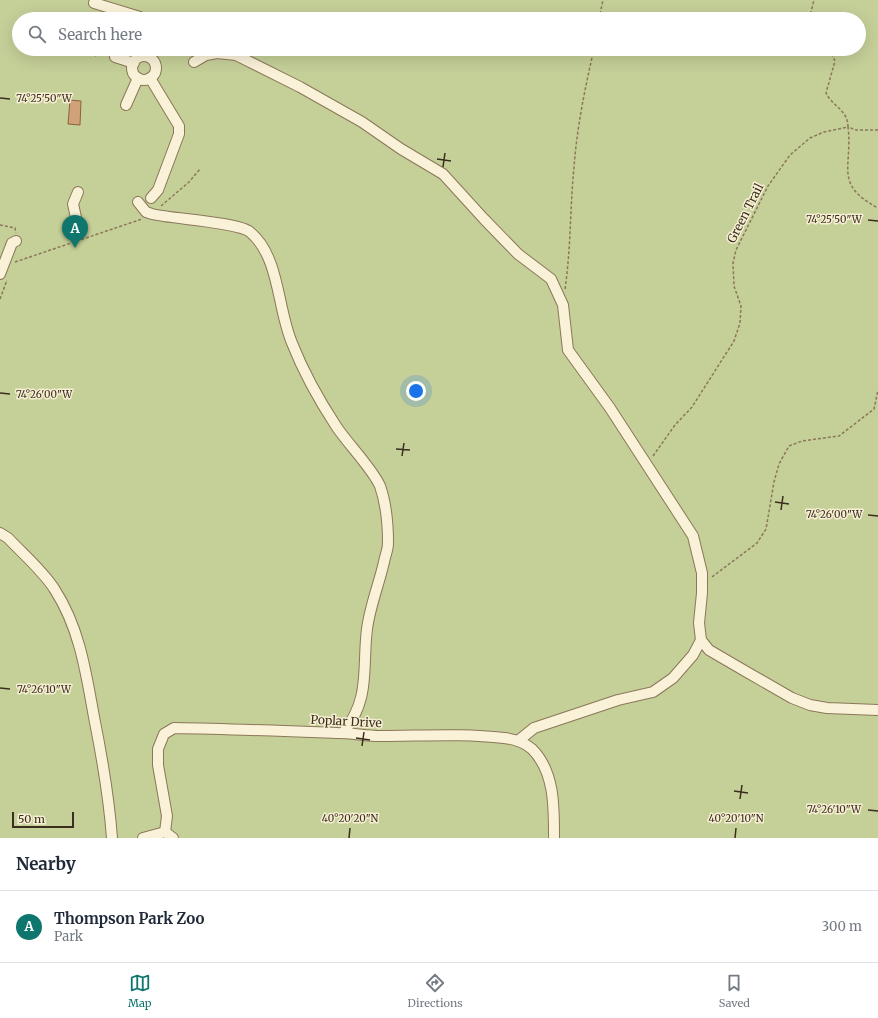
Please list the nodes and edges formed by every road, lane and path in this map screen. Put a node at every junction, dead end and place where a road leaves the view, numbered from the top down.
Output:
1 (603, 0) edge
2 (814, 0) edge
3 (94, 4) dead end
4 (122, 12) edge
5 (600, 12) edge
6 (810, 12) edge
7 (141, 56) edge
8 (153, 56) edge
9 (204, 56) edge
10 (238, 56) edge
11 (592, 56) edge
12 (832, 56) edge
13 (115, 57) dead end
14 (194, 62) dead end
15 (134, 63) junction
16 (138, 78) junction
17 (150, 78) junction
18 (126, 105) dead end
19 (848, 127) junction
20 (878, 130) edge
21 (200, 169) dead end
22 (78, 192) dead end
23 (151, 198) dead end
24 (138, 202) dead end
25 (878, 208) edge
26 (152, 214) junction
27 (77, 222) dead end
28 (0, 224) edge
29 (16, 238) joint
30 (14, 262) dead end
31 (4, 275) edge
32 (0, 299) edge
33 (563, 304) junction
34 (878, 390) edge
35 (878, 407) edge
36 (874, 409) junction
37 (646, 464) junction
38 (0, 533) edge
39 (702, 584) junction
40 (701, 640) junction
41 (878, 710) edge
42 (343, 733) junction
43 (518, 741) junction
44 (169, 835) edge
45 (112, 838) edge
46 (142, 838) edge
47 (554, 838) edge

1 - 5 path
2 - 6 path
3 - 4 street
7 - 15 street
8 - 17 street
9 - 14 street
10 - 33 street
11 - 33 path
12 - 19 path
13 - 15 street
15 - 16 street
16 - 17 street
16 - 18 street
17 - 23 street
19 - 20 path, Green Trail
19 - 25 path
19 - 37 path, Green Trail
21 - 26 path
22 - 27 street
24 - 26 street
26 - 30 path
26 - 42 street
28 - 29 path
29 - 31 street
31 - 32 path
33 - 37 street
34 - 36 path
35 - 36 path
36 - 39 path
37 - 39 street
38 - 45 street
39 - 40 street
40 - 41 street
40 - 43 street
42 - 43 street, Poplar Drive
42 - 44 street, Poplar Drive
43 - 47 street, Poplar Drive
44 - 46 street

